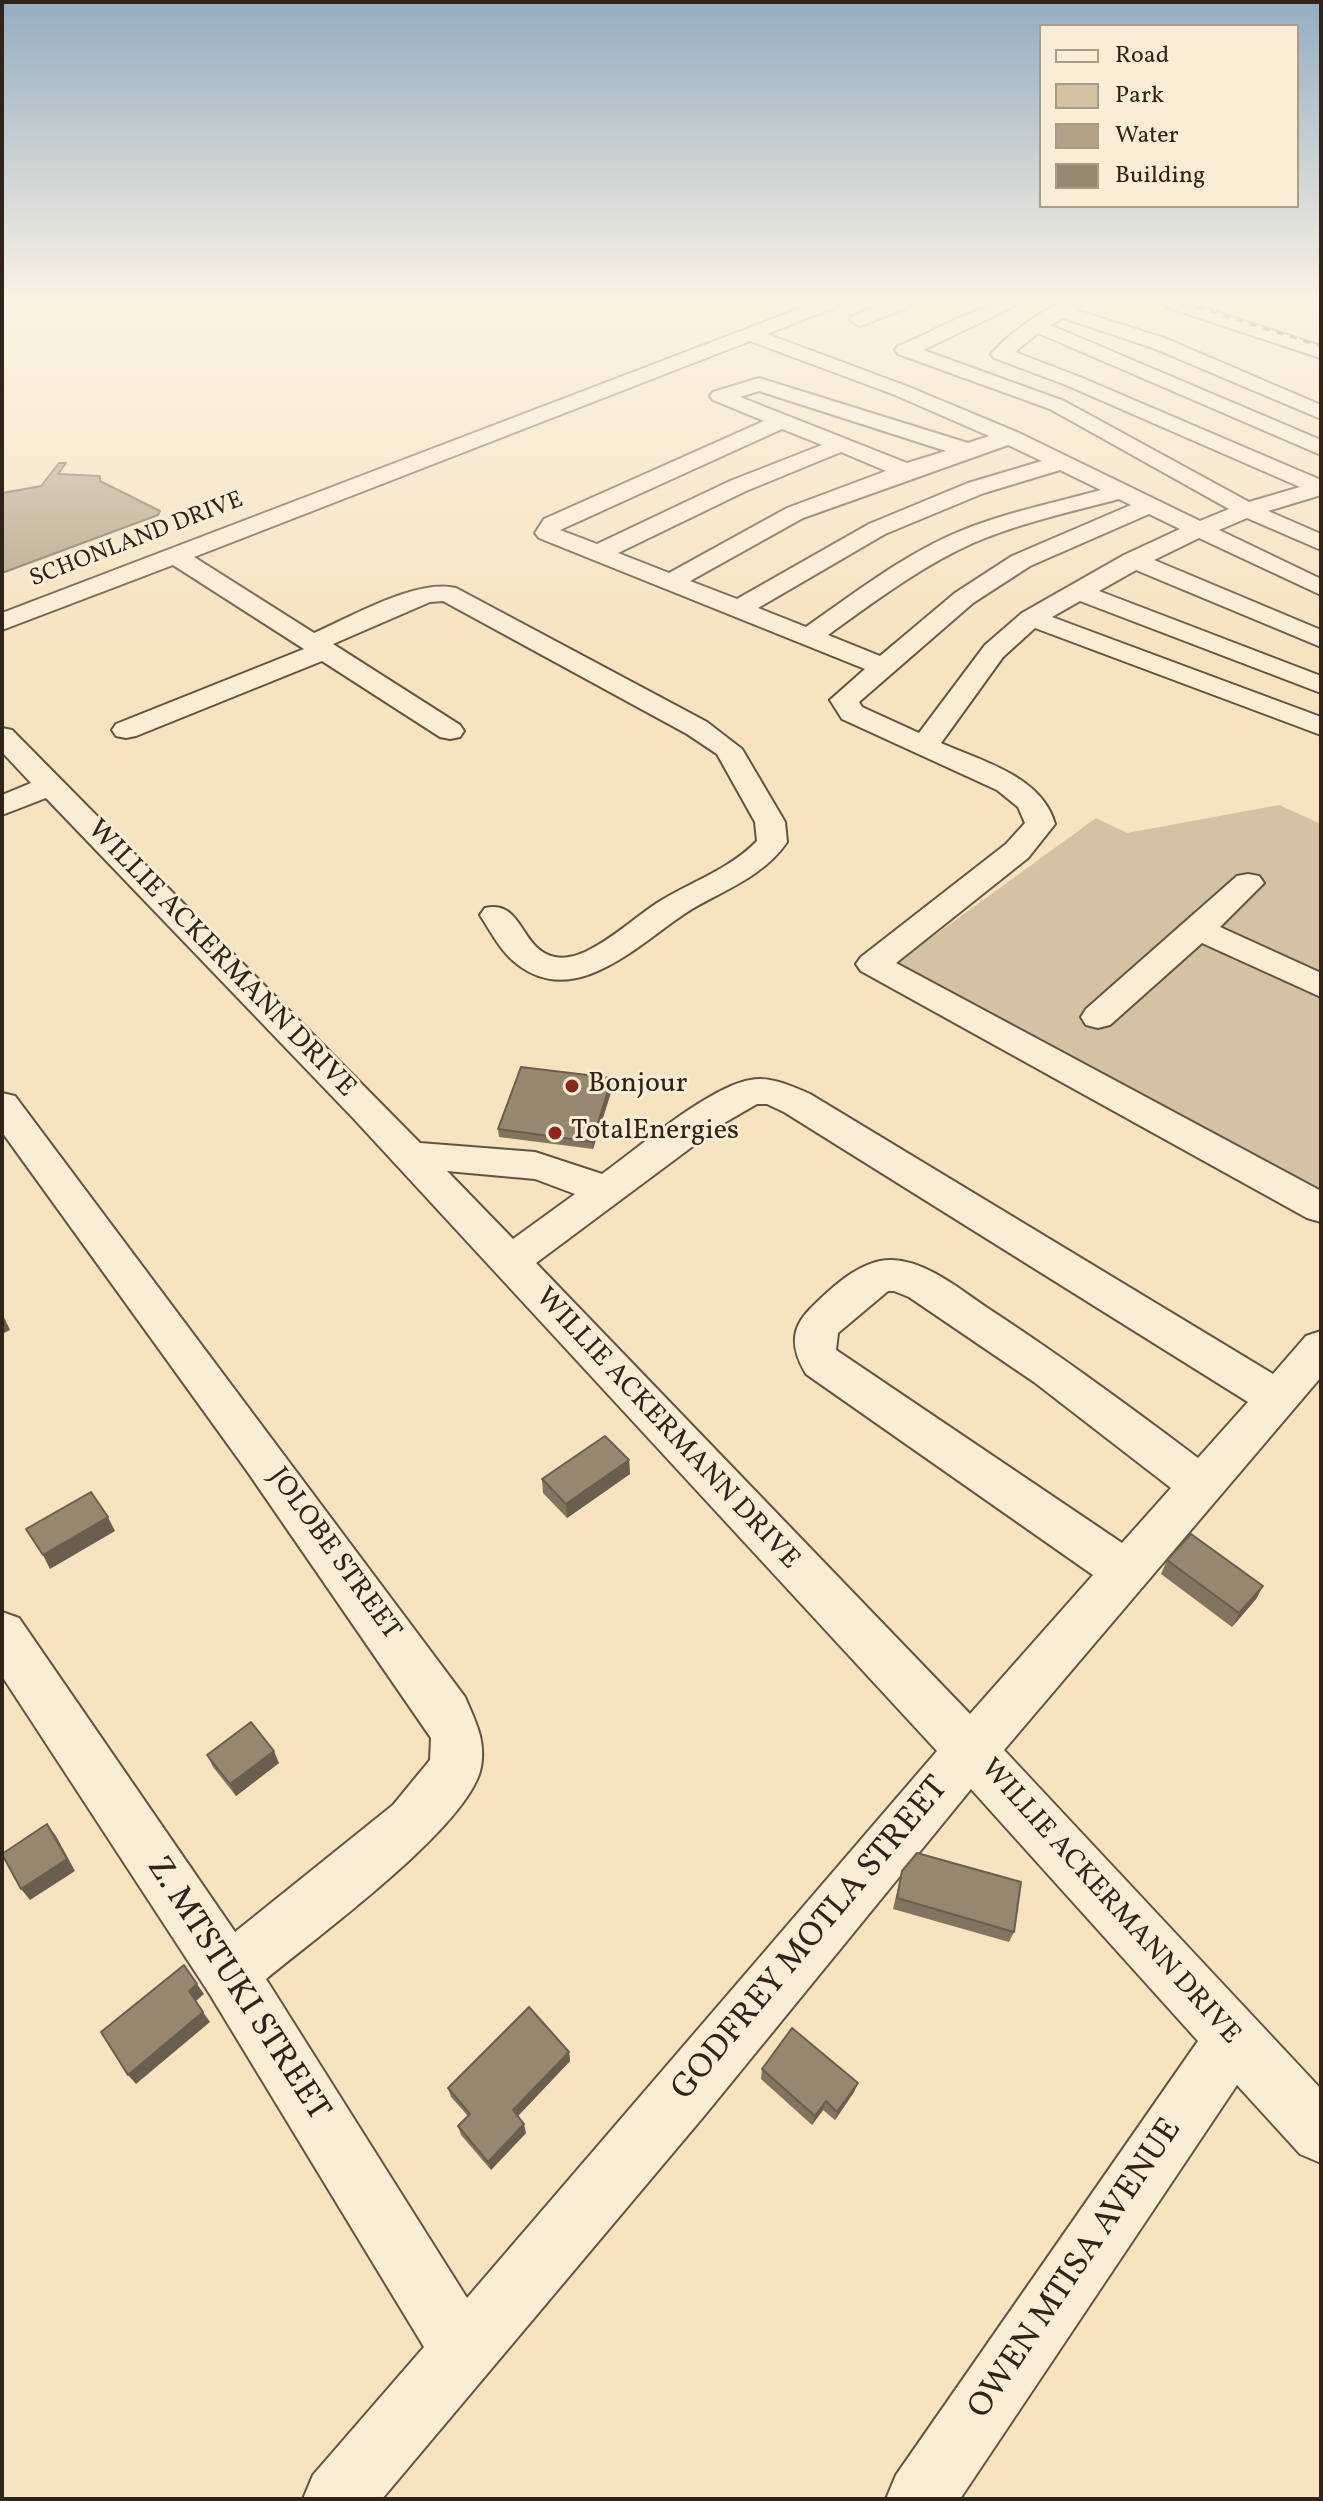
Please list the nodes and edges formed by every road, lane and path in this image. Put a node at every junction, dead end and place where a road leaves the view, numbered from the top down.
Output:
1 (525, 420) edge
2 (779, 420) edge
3 (871, 420) edge
4 (969, 420) edge
5 (1086, 420) edge
6 (1163, 420) edge
7 (1254, 420) edge
8 (782, 421) junction
9 (1009, 437) junction
10 (843, 444) junction
11 (1321, 448) edge
12 (966, 450) junction
13 (1064, 462) junction
14 (906, 471) junction
15 (1321, 488) edge
16 (1120, 492) junction
17 (1149, 505) junction
18 (1247, 510) junction
19 (1200, 530) junction
20 (1321, 543) edge
21 (173, 554) junction
22 (596, 554) junction
23 (1133, 560) junction
24 (670, 582) junction
25 (1321, 588) edge
26 (1076, 591) junction
27 (738, 609) junction
28 (1031, 618) junction
29 (2, 622) edge
30 (808, 637) junction
31 (1321, 639) edge
32 (320, 646) junction
33 (882, 666) junction
34 (1321, 685) edge
35 (1321, 727) edge
36 (126, 730) dead end
37 (450, 731) dead end
38 (2, 736) edge
39 (923, 747) junction
40 (50, 785) junction
41 (2, 806) edge
42 (1248, 883) dead end
43 (496, 915) dead end
44 (1198, 929) junction
45 (1321, 986) edge
46 (1098, 1017) dead end
47 (2, 1105) edge
48 (409, 1156) junction
49 (604, 1193) junction
50 (1321, 1208) edge
51 (508, 1263) junction
52 (1321, 1348) edge
53 (1278, 1399) junction
54 (1202, 1486) junction
55 (1127, 1573) junction
56 (2, 1634) edge
57 (970, 1751) junction
58 (229, 1973) junction
59 (1233, 2040) junction
60 (1321, 2133) edge
61 (463, 2351) junction
62 (337, 2499) edge
63 (920, 2499) edge

1 - 21 street, SCHONLAND DRIVE
2 - 8 street
3 - 12 street
4 - 9 street
5 - 18 street
6 - 15 street
7 - 11 street
8 - 10 street
8 - 22 street
9 - 12 street
9 - 13 street
10 - 14 street
10 - 22 street
12 - 14 street
13 - 16 street
13 - 27 street
14 - 24 street
15 - 18 street
16 - 17 street
16 - 30 street
17 - 19 street
17 - 33 street
18 - 19 street
18 - 20 street
19 - 23 street
19 - 25 street
21 - 29 street, SCHONLAND DRIVE
21 - 32 street
22 - 24 street
23 - 26 street
23 - 31 street
24 - 27 street
26 - 28 street
26 - 34 street
27 - 30 street
28 - 35 street
28 - 39 street
30 - 33 street
32 - 36 street
32 - 37 street
32 - 43 street
33 - 39 street
38 - 40 street, WILLIE ACKERMANN DRIVE
39 - 50 street
40 - 41 street
40 - 48 street, WILLIE ACKERMANN DRIVE
42 - 44 street
44 - 45 street
44 - 46 street
47 - 58 street, JOLOBE STREET
48 - 49 street
48 - 51 street, WILLIE ACKERMANN DRIVE
49 - 51 street
49 - 53 street
51 - 57 street, WILLIE ACKERMANN DRIVE
52 - 53 street, GODFREY MOTLA STREET
53 - 54 street, GODFREY MOTLA STREET
54 - 55 street, GODFREY MOTLA STREET
54 - 55 street
55 - 57 street, GODFREY MOTLA STREET
56 - 58 street, Z. MTSTUKI STREET
57 - 59 street, WILLIE ACKERMANN DRIVE
57 - 61 street, GODFREY MOTLA STREET
58 - 61 street, Z. MTSTUKI STREET
59 - 60 street, WILLIE ACKERMANN DRIVE
59 - 63 street, OWEN MTISA AVENUE
61 - 62 street, GODFREY MOTLA STREET

